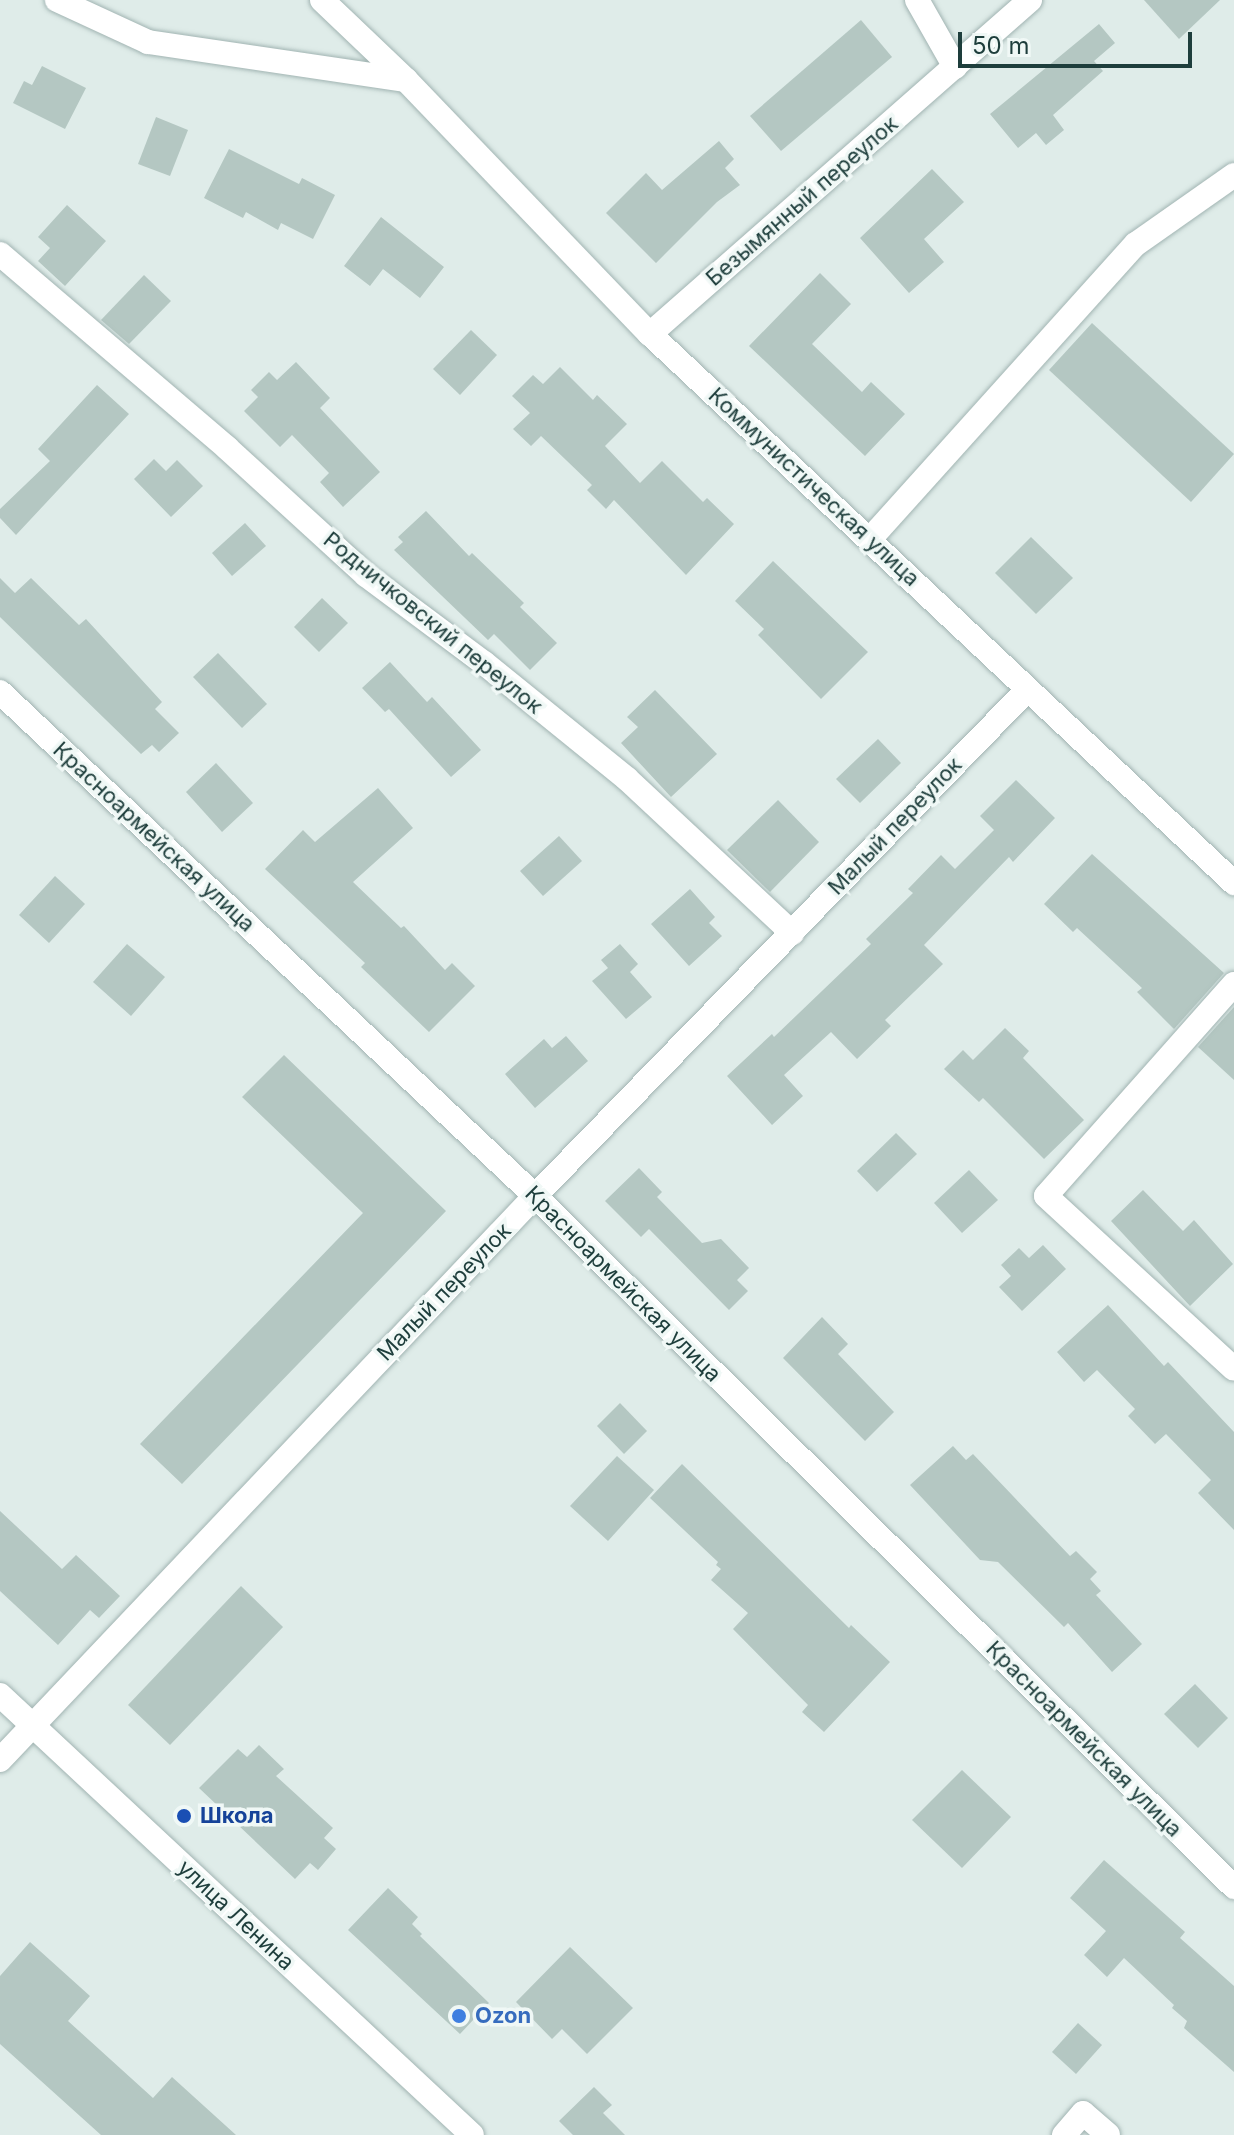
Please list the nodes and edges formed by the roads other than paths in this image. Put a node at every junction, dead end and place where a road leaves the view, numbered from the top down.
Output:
1 (57, 0) edge
2 (322, 0) edge
3 (917, 0) edge
4 (1030, 0) edge
5 (955, 67) junction
6 (406, 80) junction
7 (1234, 175) edge
8 (0, 254) edge
9 (650, 334) junction
10 (870, 539) junction
11 (1027, 690) junction
12 (0, 692) edge
13 (1234, 883) edge
14 (792, 933) junction
15 (1234, 984) edge
16 (535, 1196) junction
17 (1234, 1369) edge
18 (0, 1695) edge
19 (32, 1724) junction
20 (0, 1760) edge
21 (1234, 1887) edge
22 (472, 2135) edge
23 (1064, 2135) edge
24 (1108, 2135) edge

1 - 6 street
2 - 6 street, Коммунистическая улица
3 - 5 street
4 - 5 street, Безымянный переулок
5 - 9 street, Безымянный переулок
6 - 9 street, Коммунистическая улица
7 - 10 street
8 - 14 street, Родничковский переулок
9 - 10 street, Коммунистическая улица
10 - 11 street, Коммунистическая улица
11 - 13 street, Коммунистическая улица
11 - 14 street, Малый переулок
12 - 16 street, Красноармейская улица
14 - 16 street, Малый переулок
15 - 17 street
16 - 19 street, Малый переулок
16 - 21 street, Красноармейская улица
18 - 19 street, улица Ленина
19 - 20 street, Малый переулок
19 - 22 street, улица Ленина
23 - 24 street

